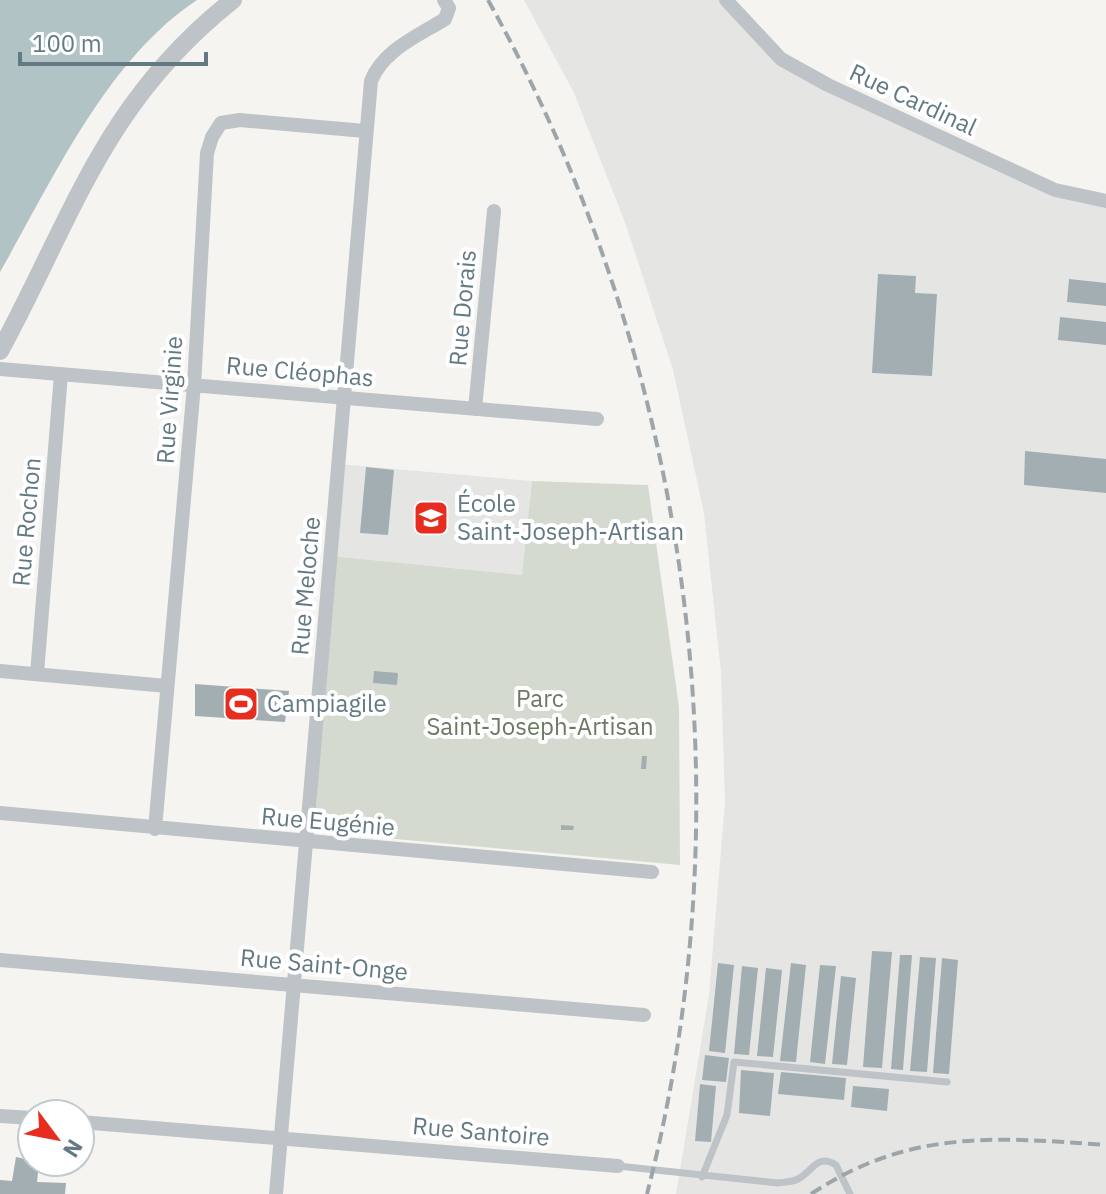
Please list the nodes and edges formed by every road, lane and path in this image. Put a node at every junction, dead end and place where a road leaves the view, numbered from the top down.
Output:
1 (233, 0) edge
2 (444, 0) edge
3 (726, 0) edge
4 (365, 131) junction
5 (1106, 201) edge
6 (494, 211) dead end
7 (0, 351) edge
8 (0, 369) edge
9 (61, 374) junction
10 (194, 385) junction
11 (343, 398) junction
12 (475, 409) junction
13 (597, 419) dead end
14 (0, 671) edge
15 (37, 674) junction
16 (167, 686) junction
17 (0, 813) edge
18 (155, 829) junction
19 (306, 843) junction
20 (652, 872) dead end
21 (0, 960) edge
22 (294, 984) junction
23 (644, 1015) dead end
24 (947, 1082) dead end
25 (96, 1123) edge
26 (280, 1137) junction
27 (618, 1166) joint
28 (702, 1177) junction
29 (276, 1194) edge
30 (850, 1194) edge

1 - 7 street
2 - 4 street, Rue Meloche
3 - 5 street, Rue Cardinal
4 - 10 street, Rue Virginie
4 - 11 street, Rue Meloche
6 - 12 street, Rue Dorais
8 - 9 street, Rue Cléophas
9 - 10 street, Rue Cléophas
9 - 15 street, Rue Rochon
10 - 11 street, Rue Cléophas
10 - 16 street, Rue Virginie
11 - 12 street, Rue Cléophas
11 - 19 street, Rue Meloche
12 - 13 street, Rue Cléophas
14 - 15 street
15 - 16 street
16 - 18 street, Rue Virginie
17 - 18 street, Rue Eugénie
18 - 19 street, Rue Eugénie
19 - 20 street, Rue Eugénie
19 - 22 street, Rue Meloche
21 - 22 street, Rue Saint-Onge
22 - 23 street, Rue Saint-Onge
22 - 26 street, Rue Meloche
24 - 28 lane
25 - 26 street, Rue Santoire
26 - 27 street, Rue Santoire
26 - 29 street, Rue Meloche
27 - 28 lane, Rue Santoire
28 - 30 lane, Rue Santoire

